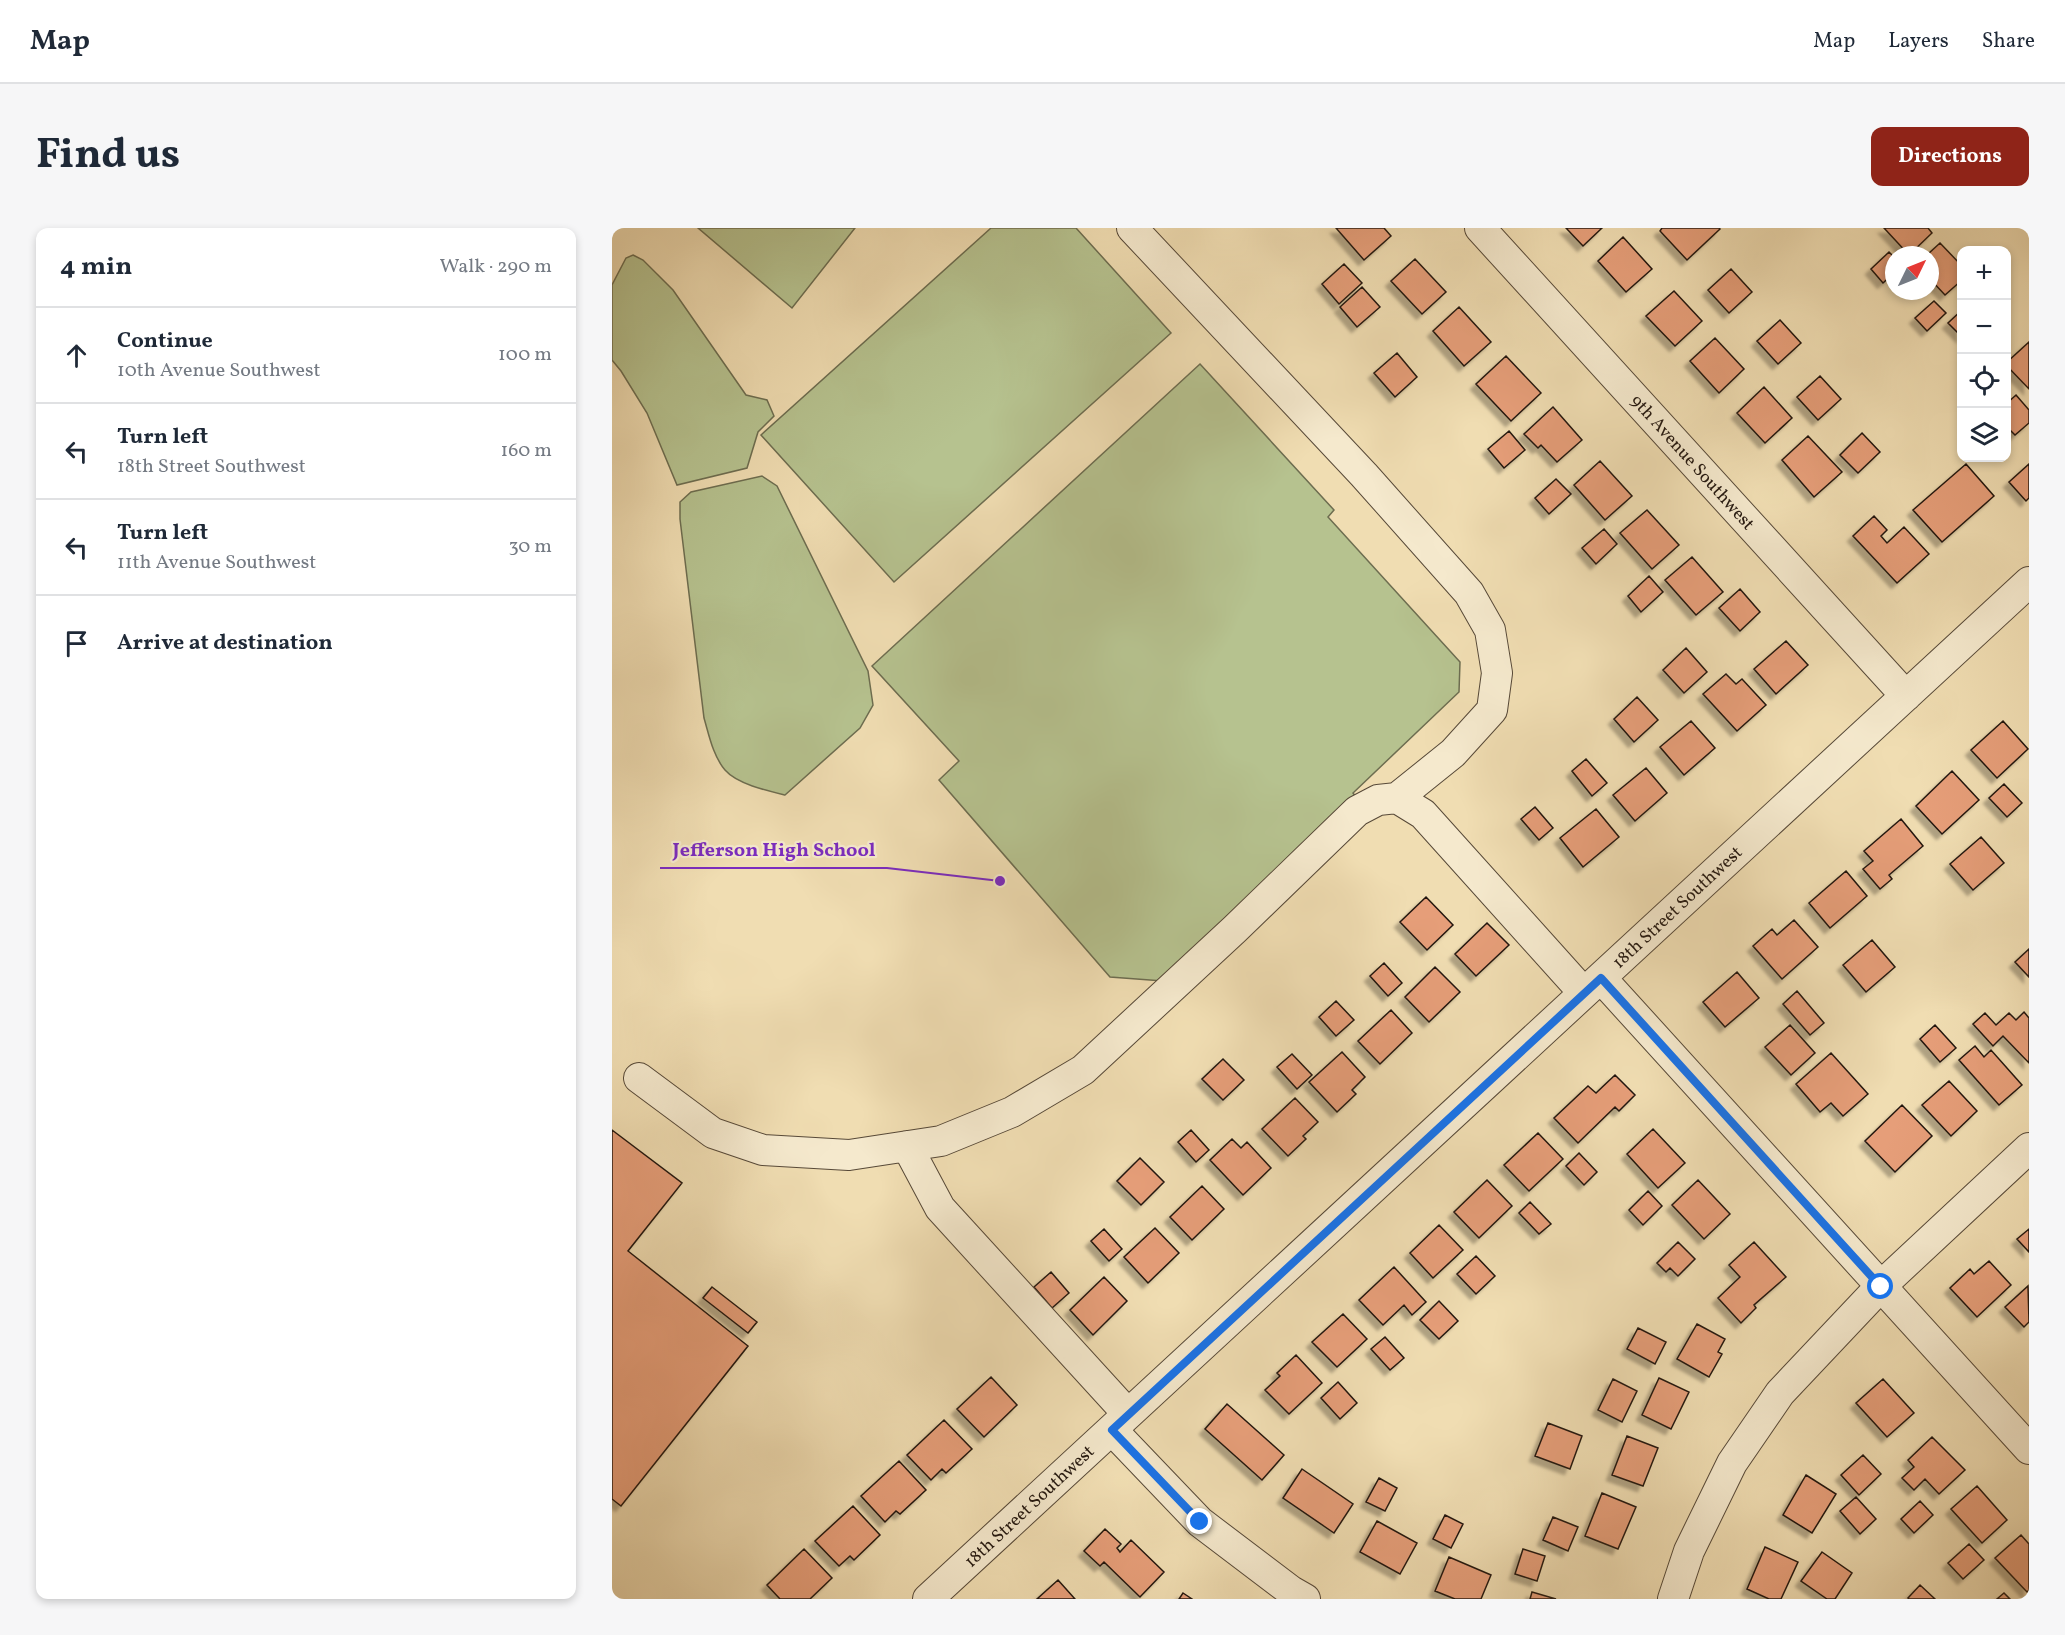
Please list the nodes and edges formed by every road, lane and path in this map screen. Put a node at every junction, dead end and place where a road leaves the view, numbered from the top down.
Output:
1 (1132, 228) edge
2 (1480, 228) edge
3 (2029, 582) edge
4 (1906, 696) junction
5 (1397, 798) junction
6 (1592, 986) junction
7 (639, 1078) dead end
8 (907, 1146) junction
9 (2029, 1148) edge
10 (1881, 1287) junction
11 (1120, 1422) junction
12 (2027, 1442) edge
13 (928, 1599) edge
14 (1305, 1599) edge
15 (1673, 1599) edge

1 - 5 street
2 - 4 street, 9th Avenue Southwest
3 - 4 street, 18th Street Southwest
4 - 6 street, 18th Street Southwest
5 - 6 street
5 - 8 street
6 - 10 street
6 - 11 street, 18th Street Southwest
7 - 8 street
8 - 11 street
9 - 10 street
10 - 12 street
10 - 15 street
11 - 13 street, 18th Street Southwest
11 - 14 street

